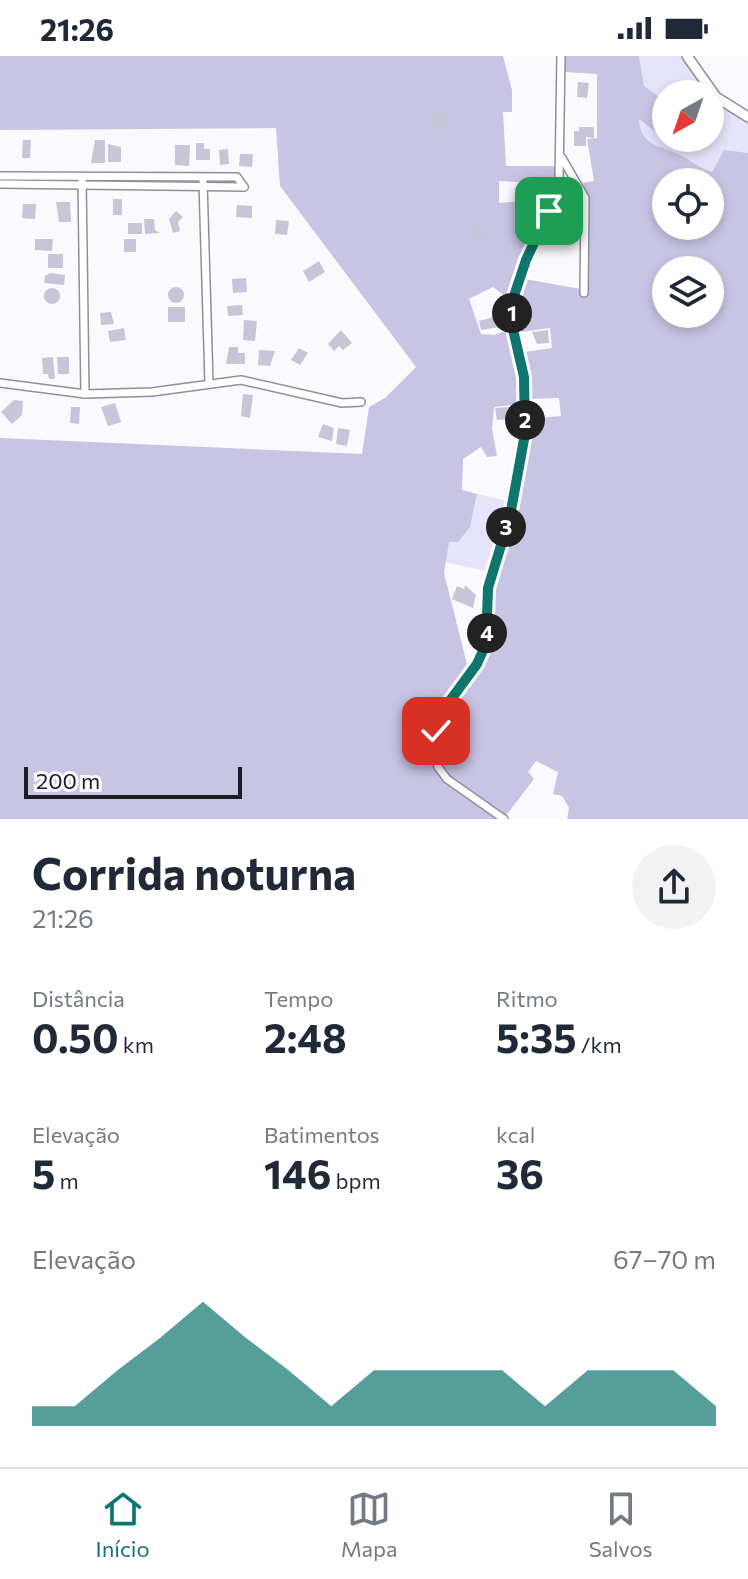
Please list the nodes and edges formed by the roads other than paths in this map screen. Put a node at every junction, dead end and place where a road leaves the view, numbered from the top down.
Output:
1 (687, 56) edge
2 (560, 57) edge
3 (748, 117) edge
4 (561, 156) junction
5 (0, 176) edge
6 (82, 179) junction
7 (0, 184) edge
8 (584, 293) dead end
9 (0, 383) edge
10 (209, 383) junction
11 (85, 394) junction
12 (361, 402) dead end
13 (504, 819) edge

1 - 3 street
2 - 4 street
4 - 8 street
4 - 13 street
5 - 6 street
6 - 7 street
6 - 10 street
6 - 11 street
9 - 11 street
10 - 11 street
10 - 12 street

